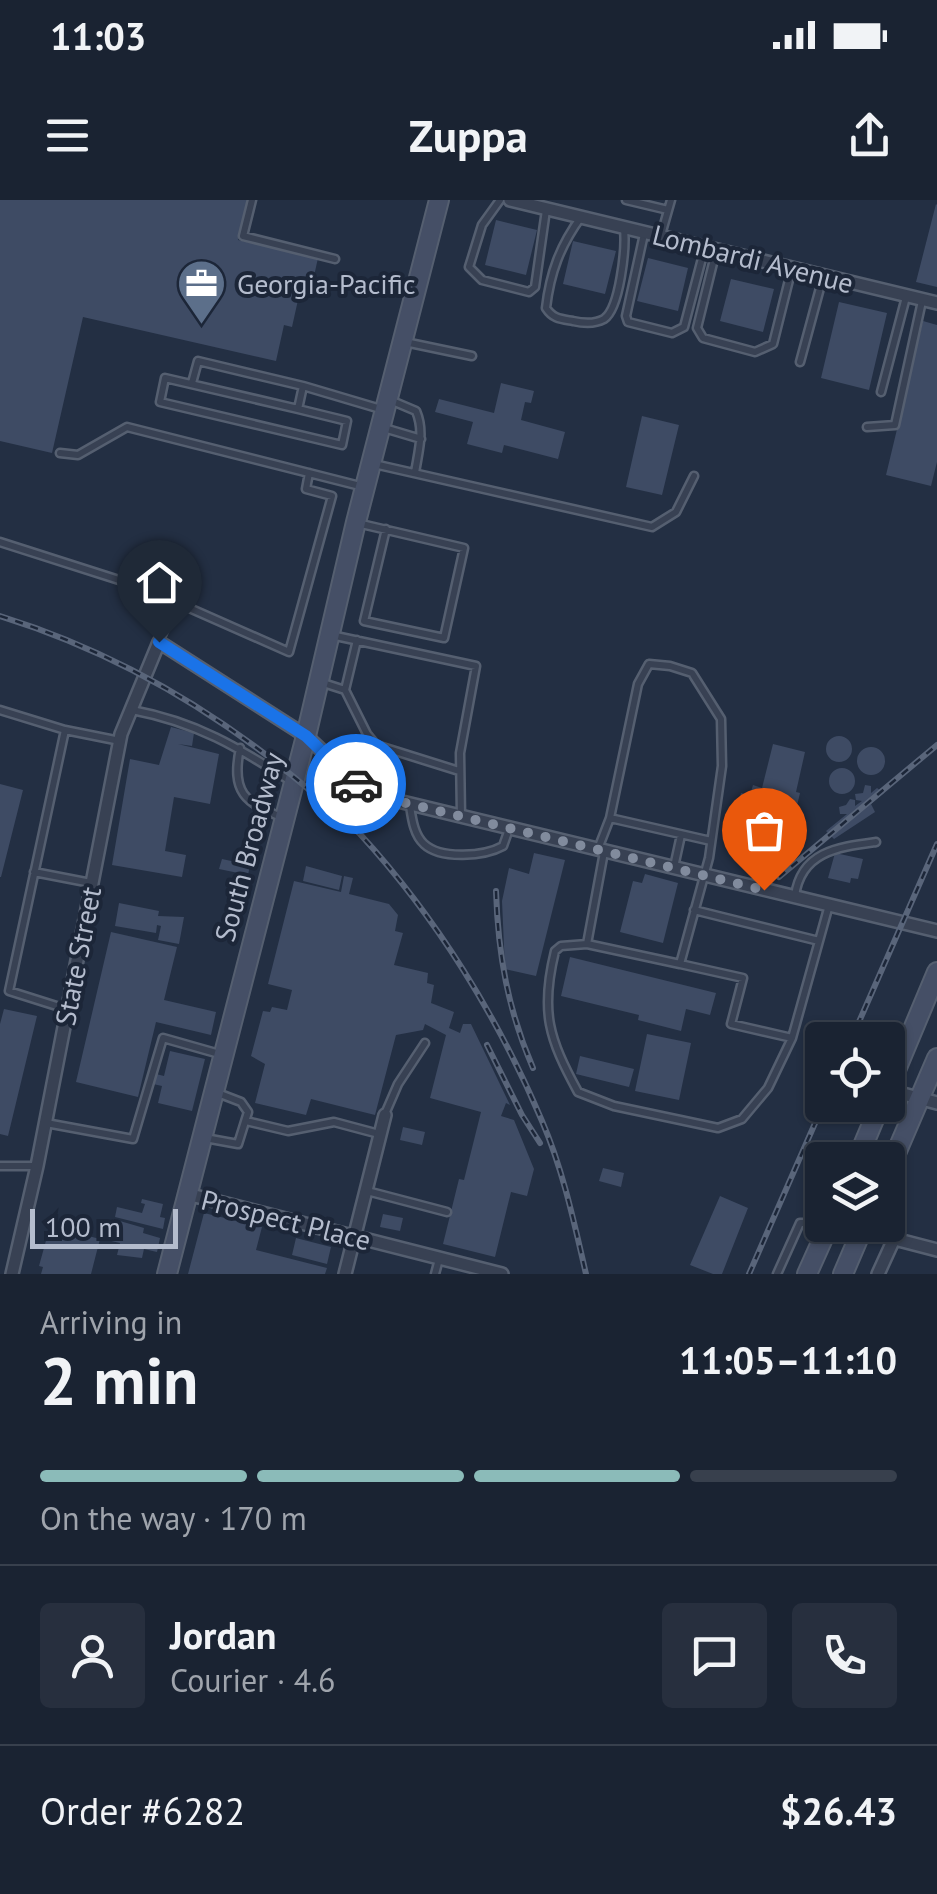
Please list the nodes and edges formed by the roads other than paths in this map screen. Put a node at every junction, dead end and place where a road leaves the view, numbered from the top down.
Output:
1 (252, 200) edge
2 (440, 200) edge
3 (500, 200) edge
4 (510, 200) edge
5 (626, 200) edge
6 (671, 200) edge
7 (546, 209) junction
8 (668, 210) junction
9 (581, 217) junction
10 (624, 228) junction
11 (644, 232) junction
12 (660, 236) junction
13 (710, 248) junction
14 (335, 259) dead end
15 (792, 268) junction
16 (824, 276) junction
17 (906, 296) junction
18 (923, 300) junction
19 (937, 303) edge
20 (404, 342) junction
21 (472, 356) dead end
22 (800, 362) dead end
23 (192, 383) junction
24 (303, 386) junction
25 (880, 392) dead end
26 (298, 409) junction
27 (385, 412) junction
28 (867, 426) dead end
29 (421, 439) junction
30 (60, 453) dead end
31 (372, 464) junction
32 (308, 473) junction
33 (414, 474) junction
34 (694, 476) dead end
35 (365, 487) junction
36 (356, 522) junction
37 (386, 529) junction
38 (0, 542) edge
39 (176, 602) junction
40 (330, 634) junction
41 (356, 640) junction
42 (159, 642) junction
43 (319, 682) junction
44 (345, 690) junction
45 (131, 709) junction
46 (0, 710) edge
47 (65, 730) junction
48 (306, 736) junction
49 (120, 741) junction
50 (240, 748) junction
51 (460, 771) junction
52 (294, 784) junction
53 (410, 804) junction
54 (462, 816) junction
55 (285, 818) junction
56 (610, 818) junction
57 (510, 828) junction
58 (681, 834) junction
59 (711, 841) junction
60 (876, 842) dead end
61 (602, 850) junction
62 (674, 868) junction
63 (34, 872) junction
64 (703, 875) junction
65 (92, 884) junction
66 (795, 897) junction
67 (828, 905) junction
68 (694, 910) junction
69 (937, 932) edge
70 (819, 941) junction
71 (587, 944) junction
72 (680, 964) junction
73 (937, 972) edge
74 (4, 990) edge
75 (67, 1009) junction
76 (792, 1038) junction
77 (426, 1043) dead end
78 (905, 1048) edge
79 (223, 1055) junction
80 (937, 1058) edge
81 (214, 1092) junction
82 (928, 1101) edge
83 (385, 1115) joint
84 (246, 1121) junction
85 (45, 1122) junction
86 (380, 1134) junction
87 (202, 1137) junction
88 (905, 1142) edge
89 (0, 1166) edge
90 (36, 1166) junction
91 (366, 1191) junction
92 (187, 1194) junction
93 (447, 1212) dead end
94 (805, 1223) edge
95 (354, 1238) junction
96 (905, 1241) edge
97 (824, 1242) edge
98 (857, 1242) edge
99 (892, 1242) edge
100 (937, 1250) edge
101 (439, 1259) junction
102 (12, 1274) edge
103 (167, 1274) edge
104 (345, 1274) edge
105 (435, 1274) edge
106 (502, 1274) edge
107 (777, 1274) edge
108 (807, 1274) edge
109 (843, 1274) edge
110 (878, 1274) edge

1 - 14 lane
2 - 20 street, South Broadway
3 - 7 lane
4 - 7 street, Lombardi Avenue
5 - 8 lane
6 - 8 lane
7 - 9 street, Lombardi Avenue
8 - 12 lane
9 - 10 street, Lombardi Avenue
9 - 10 lane
10 - 11 street, Lombardi Avenue
11 - 12 street, Lombardi Avenue
11 - 13 lane
12 - 13 street, Lombardi Avenue
13 - 15 street, Lombardi Avenue
13 - 15 lane
15 - 16 street, Lombardi Avenue
16 - 17 street, Lombardi Avenue
16 - 22 lane
17 - 18 street, Lombardi Avenue
17 - 25 lane
18 - 19 street, Lombardi Avenue
18 - 28 lane
20 - 21 lane
20 - 27 street, South Broadway
23 - 24 lane
23 - 26 lane
23 - 26 lane
24 - 26 lane
24 - 27 lane
27 - 29 lane
27 - 29 lane
27 - 31 street, South Broadway
29 - 33 lane
30 - 32 lane
31 - 33 lane
31 - 35 street, South Broadway
32 - 35 lane
32 - 39 lane
33 - 34 lane
35 - 36 street, South Broadway
36 - 37 lane
36 - 40 street, South Broadway
37 - 37 lane
38 - 39 lane
39 - 42 lane
40 - 41 lane
40 - 43 street, South Broadway
41 - 44 lane
41 - 51 lane
42 - 45 street, State Street
42 - 48 street
43 - 44 lane
43 - 48 street, South Broadway
44 - 51 lane
45 - 49 street, State Street
45 - 50 lane
46 - 47 lane
47 - 49 lane
47 - 63 lane
48 - 52 street, South Broadway
48 - 53 street
49 - 65 street, State Street
50 - 52 lane
50 - 55 lane
51 - 54 lane
52 - 55 street, South Broadway
53 - 54 street
53 - 57 lane
54 - 57 street
55 - 79 street, South Broadway
56 - 58 lane
56 - 59 lane
56 - 61 lane
57 - 61 street
58 - 59 lane
58 - 62 lane
59 - 64 lane
60 - 66 lane
61 - 62 street
61 - 71 lane
62 - 64 street
63 - 65 lane
63 - 74 lane
64 - 66 street
64 - 68 lane
65 - 75 street, State Street
66 - 67 street
67 - 69 street
67 - 70 lane
68 - 70 lane
68 - 72 lane
70 - 76 lane
71 - 72 lane
71 - 76 lane
72 - 76 lane
73 - 78 street
74 - 75 lane
75 - 85 street, State Street
77 - 83 lane
79 - 81 street, South Broadway
79 - 85 lane
80 - 82 street
81 - 84 lane
81 - 87 street, South Broadway
82 - 88 street
83 - 86 street
84 - 86 lane
84 - 87 lane
85 - 90 street, State Street
86 - 91 street
87 - 92 street, South Broadway
89 - 90 lane
90 - 102 street, State Street
91 - 93 lane
91 - 95 street
92 - 95 street, Prospect Place
92 - 103 street, South Broadway
94 - 107 lane
95 - 101 street, Prospect Place
95 - 104 street
96 - 100 street
97 - 108 street
98 - 109 street
99 - 110 street
101 - 105 lane
101 - 106 street, Prospect Place

